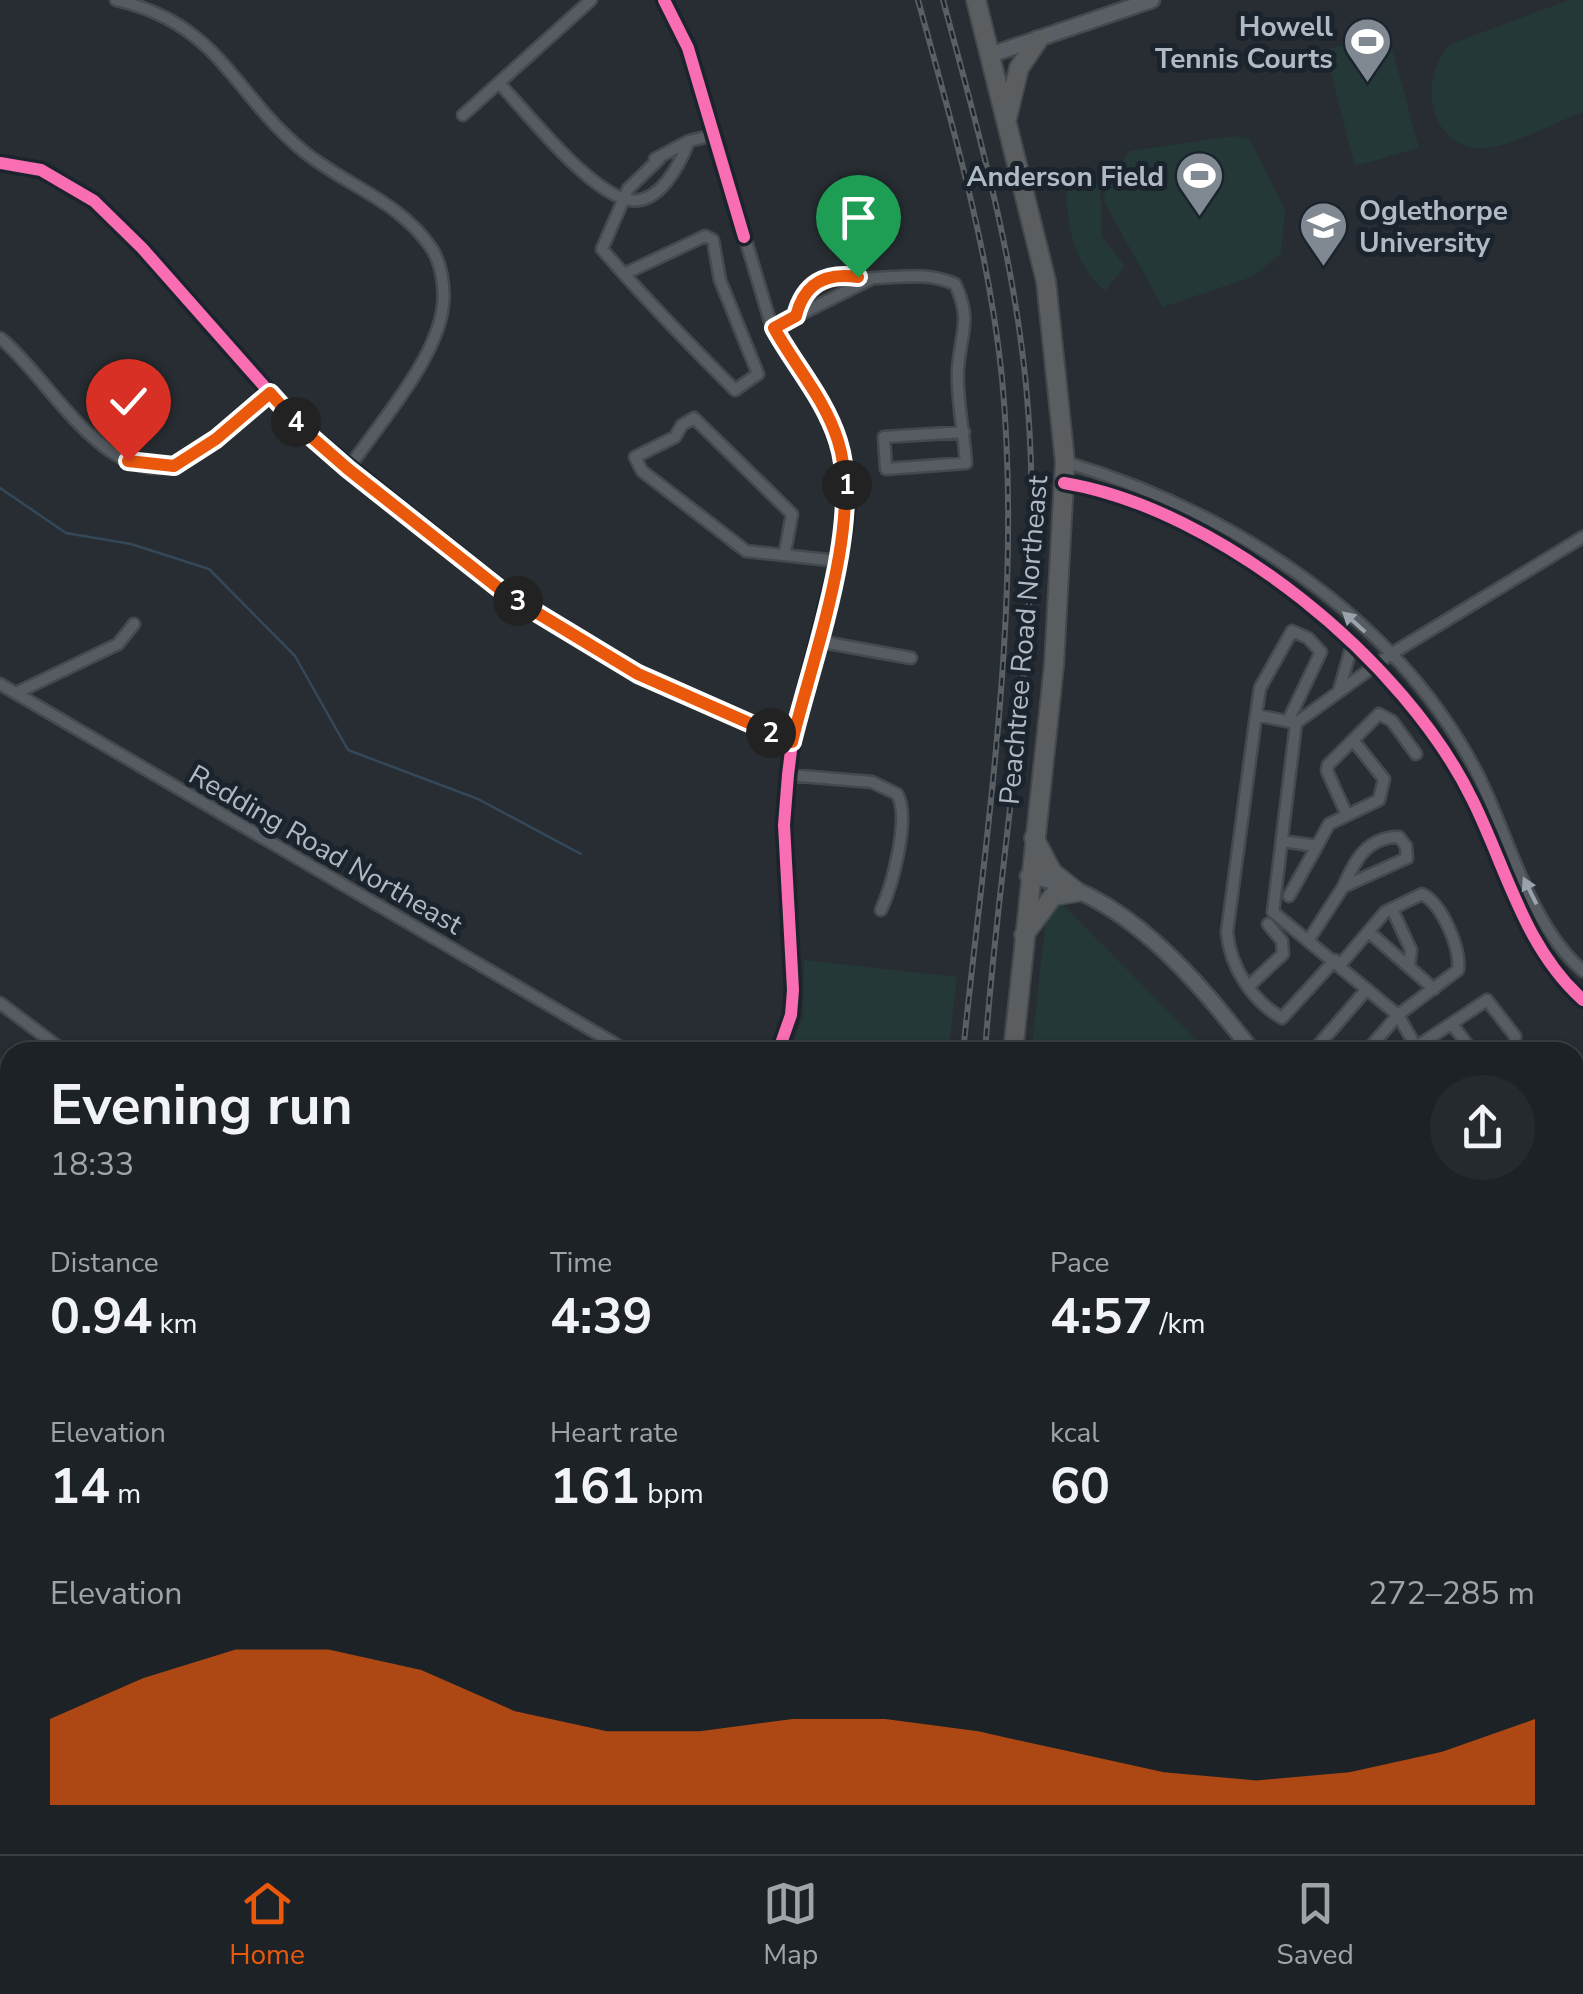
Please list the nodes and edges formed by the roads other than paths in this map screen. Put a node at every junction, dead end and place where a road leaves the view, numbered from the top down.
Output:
1 (116, 0) edge
2 (592, 0) edge
3 (664, 0) edge
4 (976, 0) edge
5 (1152, 0) edge
6 (1038, 40) junction
7 (990, 55) junction
8 (499, 83) junction
9 (463, 115) dead end
10 (1007, 118) junction
11 (714, 135) junction
12 (689, 140) junction
13 (0, 163) edge
14 (626, 194) junction
15 (624, 274) junction
16 (867, 281) junction
17 (800, 314) junction
18 (774, 328) junction
19 (0, 338) edge
20 (270, 393) junction
21 (964, 432) junction
22 (1065, 462) junction
23 (348, 469) junction
24 (1064, 483) junction
25 (1583, 537) edge
26 (785, 552) junction
27 (838, 561) junction
28 (134, 624) dead end
29 (816, 641) junction
30 (1352, 644) junction
31 (1391, 654) junction
32 (912, 658) dead end
33 (1346, 660) junction
34 (1375, 665) junction
35 (1360, 676) junction
36 (0, 684) edge
37 (1339, 692) junction
38 (16, 693) junction
39 (1256, 715) junction
40 (1292, 722) junction
41 (1353, 740) junction
42 (792, 742) junction
43 (1416, 754) dead end
44 (788, 775) junction
45 (1347, 816) junction
46 (1034, 838) junction
47 (1282, 840) junction
48 (1318, 846) junction
49 (1028, 876) junction
50 (1343, 887) junction
51 (1077, 892) junction
52 (1290, 896) dead end
53 (1392, 909) junction
54 (881, 910) dead end
55 (1268, 924) dead end
56 (1369, 932) junction
57 (1024, 936) junction
58 (1310, 938) junction
59 (1338, 962) junction
60 (1408, 966) junction
61 (1583, 971) edge
62 (1250, 986) junction
63 (1434, 988) junction
64 (1367, 989) junction
65 (1583, 1000) edge
66 (0, 1003) edge
67 (1398, 1016) junction
68 (1452, 1024) junction
69 (52, 1042) edge
70 (612, 1042) edge
71 (782, 1042) edge
72 (1014, 1042) edge
73 (1245, 1042) edge
74 (1321, 1042) edge
75 (1375, 1042) edge
76 (1413, 1042) edge
77 (1428, 1042) edge
78 (1466, 1042) edge
79 (1515, 1042) edge

1 - 23 street
2 - 8 street
3 - 11 street
4 - 7 highway, Peachtree Road Northeast
5 - 6 main road
6 - 7 main road
6 - 10 highway
7 - 10 highway, Peachtree Road Northeast
8 - 9 street
8 - 14 street
10 - 22 highway, Peachtree Road Northeast
11 - 12 street
11 - 18 street
12 - 14 street
12 - 14 street
13 - 20 street
14 - 15 street
15 - 15 street
16 - 17 street
16 - 17 street
16 - 21 street
17 - 18 street
18 - 27 street
19 - 20 street
20 - 23 street
21 - 21 street
22 - 24 highway, Peachtree Road Northeast
31 -> 22 street
23 - 42 street
24 - 30 street
24 - 46 highway, Peachtree Road Northeast
25 - 31 street
26 - 26 street
26 - 27 street
27 - 29 street
28 - 38 street
29 - 32 street
29 - 42 street
30 - 33 street
30 - 34 street
31 - 34 street
61 -> 31 street
33 - 35 street
33 - 37 street
34 - 35 street
34 - 65 street
35 - 37 street
36 - 38 street, Redding Road Northeast
37 - 40 street
38 - 70 street, Redding Road Northeast
39 - 40 street
39 - 40 street
39 - 62 street
40 - 47 street
41 - 43 street
41 - 45 street
41 - 45 street
42 - 44 street
44 - 54 street
44 - 71 street
45 - 48 street
46 - 49 highway, Peachtree Road Northeast
46 - 51 highway
47 - 48 street
47 - 58 street
48 - 52 street
49 - 51 main road
49 - 57 highway, Peachtree Road Northeast
50 - 50 street
50 - 58 street
51 - 57 highway
51 - 73 main road
53 - 56 street
53 - 60 street
53 - 63 street
55 - 62 street
56 - 59 street
56 - 60 street
57 - 72 highway, Peachtree Road Northeast
58 - 59 street
59 - 62 street
59 - 64 street
60 - 63 street
63 - 67 street
64 - 67 street
64 - 74 street
66 - 69 street
67 - 75 street
67 - 76 street
68 - 77 street
68 - 78 street
68 - 79 street

